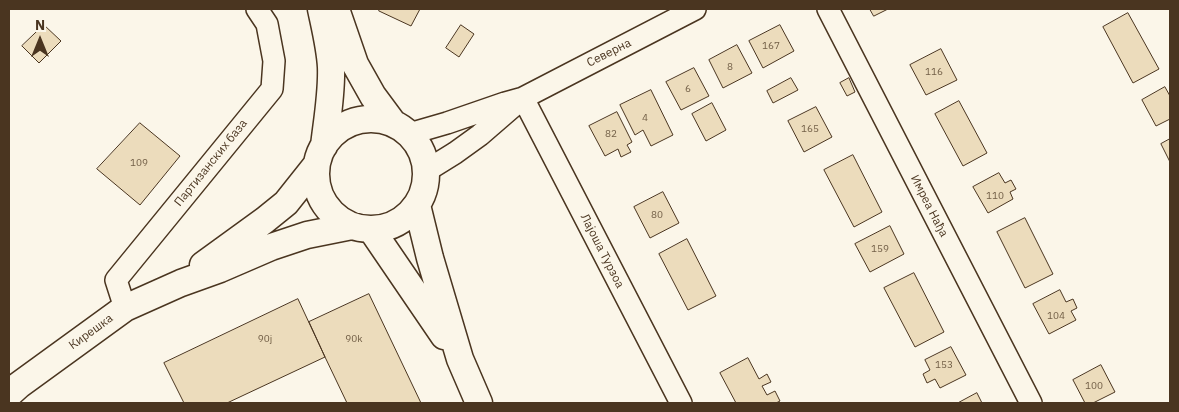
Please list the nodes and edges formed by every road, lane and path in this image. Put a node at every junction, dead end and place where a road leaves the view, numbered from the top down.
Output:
1 (257, 9) edge
2 (321, 9) edge
3 (336, 9) edge
4 (695, 9) edge
5 (828, 9) edge
6 (523, 98) junction
7 (401, 129) junction
8 (320, 155) junction
9 (426, 171) junction
10 (417, 204) junction
11 (362, 227) junction
12 (181, 283) junction
13 (125, 308) junction
14 (460, 359) junction
15 (9, 394) edge
16 (479, 403) edge
17 (681, 403) edge
18 (1031, 403) edge

1 - 13 street, Партизанских база
2 - 8 street
3 - 7 street
4 - 6 street, Северна
5 - 18 street, Имреа Нађа
6 - 7 street, Северна
6 - 9 street, Северна
6 - 17 street, Лајоша Турзоа
7 - 8 street
7 - 9 street
8 - 11 street
8 - 12 street, Кирешка
9 - 10 street
10 - 11 street
10 - 14 street
11 - 12 street, Кирешка
11 - 14 street
12 - 13 street, Кирешка
13 - 15 street, Кирешка
14 - 16 street

